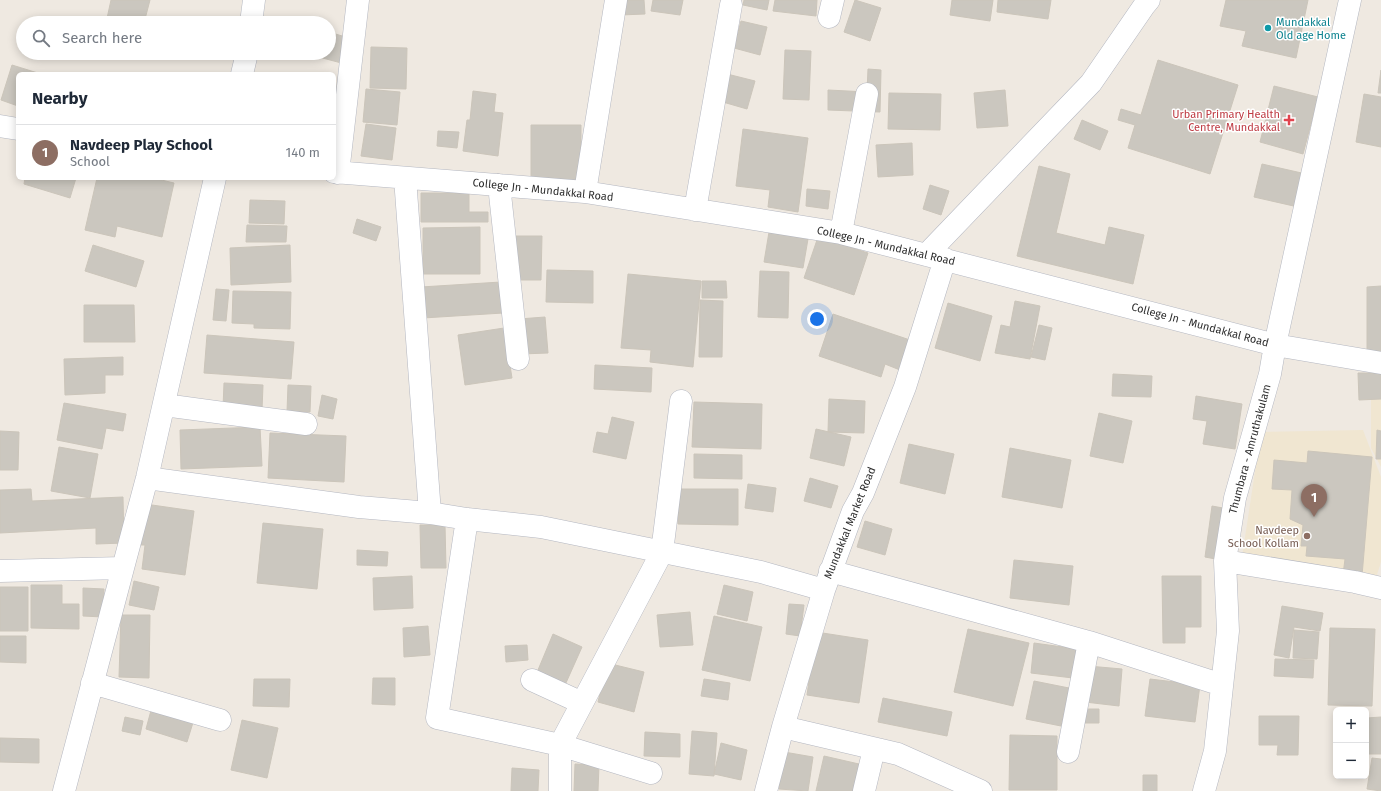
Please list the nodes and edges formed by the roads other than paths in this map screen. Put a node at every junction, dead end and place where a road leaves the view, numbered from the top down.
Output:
1 (254, 0) edge
2 (358, 0) edge
3 (616, 0) edge
4 (1350, 0) edge
5 (1142, 2) edge
6 (731, 4) dead end
7 (252, 16) edge
8 (245, 60) edge
9 (242, 72) edge
10 (867, 94) dead end
11 (0, 126) edge
12 (16, 129) edge
13 (336, 172) edge
14 (405, 178) junction
15 (215, 180) edge
16 (499, 185) junction
17 (585, 192) junction
18 (695, 210) junction
19 (841, 233) junction
20 (936, 257) junction
21 (1275, 345) junction
22 (518, 359) dead end
23 (1381, 363) edge
24 (681, 401) dead end
25 (164, 405) junction
26 (306, 424) dead end
27 (147, 478) junction
28 (430, 513) junction
29 (467, 519) junction
30 (662, 552) junction
31 (1225, 561) junction
32 (123, 568) junction
33 (0, 571) edge
34 (827, 581) junction
35 (1381, 588) edge
36 (1090, 642) junction
37 (532, 680) dead end
38 (92, 683) junction
39 (1222, 685) junction
40 (582, 703) junction
41 (220, 720) dead end
42 (783, 727) junction
43 (560, 746) junction
44 (874, 749) junction
45 (1068, 752) dead end
46 (651, 773) dead end
47 (64, 791) edge
48 (560, 791) edge
49 (766, 791) edge
50 (864, 791) edge
51 (981, 791) edge
52 (1204, 791) edge

1 - 7 street
2 - 13 street
3 - 17 street
4 - 21 street, Thumbara - Amruthakulam
5 - 20 street
6 - 18 street
8 - 9 street
10 - 19 street
11 - 12 street
13 - 14 street, College Jn - Mundakkal Road
14 - 16 street, College Jn - Mundakkal Road
14 - 28 street
15 - 25 street
16 - 17 street, College Jn - Mundakkal Road
16 - 22 street
17 - 18 street, College Jn - Mundakkal Road
18 - 19 street, College Jn - Mundakkal Road
19 - 20 street, College Jn - Mundakkal Road
20 - 21 street, College Jn - Mundakkal Road
20 - 34 street, Mundakkal Market Road
21 - 23 street, College Jn - Mundakkal Road
21 - 31 street, Thumbara - Amruthakulam
24 - 30 street
25 - 26 street
25 - 27 street
27 - 28 street
27 - 32 street
28 - 29 street
29 - 30 street
29 - 43 street
30 - 34 street
30 - 40 street
31 - 35 street
31 - 39 street, Thumbara - Amruthakulam
32 - 33 street
32 - 38 street
34 - 36 street
34 - 42 street, Mundakkal Market Road
36 - 39 street
36 - 45 street
37 - 40 street
38 - 41 street
38 - 47 street
39 - 52 street, Thumbara - Amruthakulam
40 - 43 street
42 - 44 street
42 - 49 street, Mundakkal Market Road
43 - 46 street
43 - 48 street
44 - 50 street
44 - 51 street

